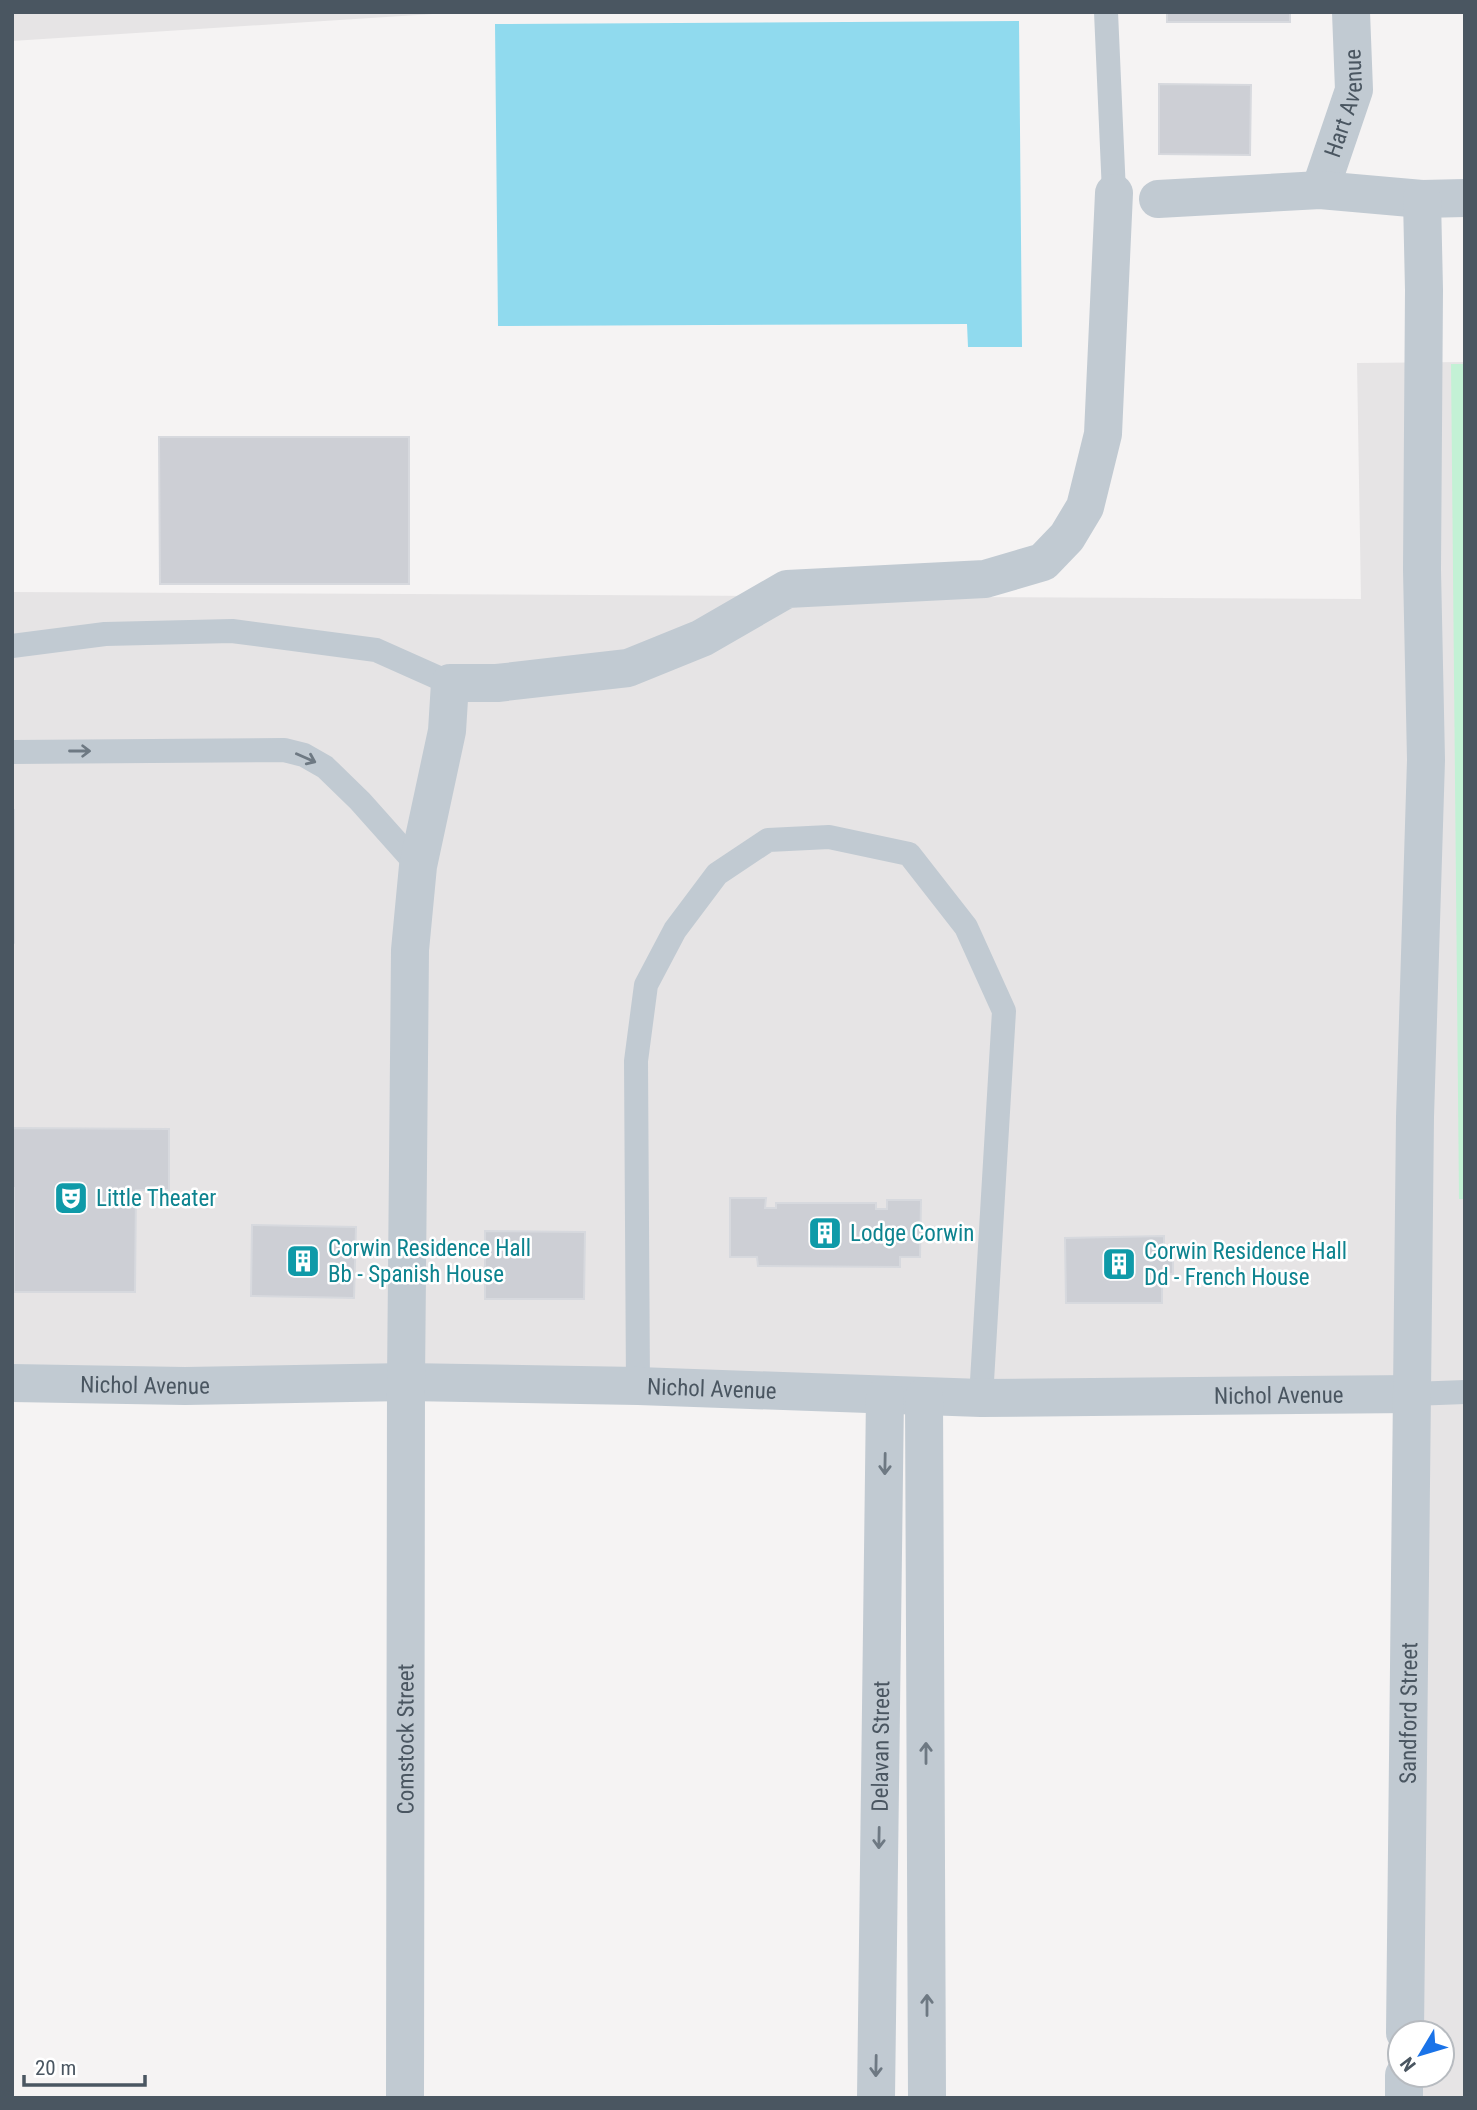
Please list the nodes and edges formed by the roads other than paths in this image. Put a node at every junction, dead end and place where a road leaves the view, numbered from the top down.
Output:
1 (1107, 12) edge
2 (1351, 12) edge
3 (1320, 190) junction
4 (1114, 193) joint
5 (1465, 198) edge
6 (1158, 199) dead end
7 (1422, 199) junction
8 (12, 646) edge
9 (450, 684) junction
10 (12, 752) edge
11 (418, 866) junction
12 (407, 1382) junction
13 (12, 1383) edge
14 (638, 1386) junction
15 (1465, 1392) edge
16 (1412, 1394) junction
17 (886, 1396) junction
18 (924, 1397) junction
19 (981, 1398) junction
20 (1405, 2019) edge
21 (405, 2098) edge
22 (876, 2098) edge
23 (927, 2098) edge

1 - 4 lane
2 - 3 street, Hart Avenue
3 - 6 street
3 - 7 street
4 - 9 street
5 - 7 street
7 - 16 street, Sandford Street
8 - 9 lane
9 - 11 street, Comstock Street
10 -> 11 lane
11 - 12 street, Comstock Street
12 - 13 street, Nichol Avenue
12 - 14 street, Nichol Avenue
12 - 21 street, Comstock Street
14 - 17 street, Nichol Avenue
14 - 19 lane
15 - 16 lane
16 - 19 street, Nichol Avenue
16 - 20 street, Sandford Street
17 - 18 street, Nichol Avenue
17 -> 22 street, Delavan Street
18 - 19 street, Nichol Avenue
23 -> 18 street, Delavan Street

